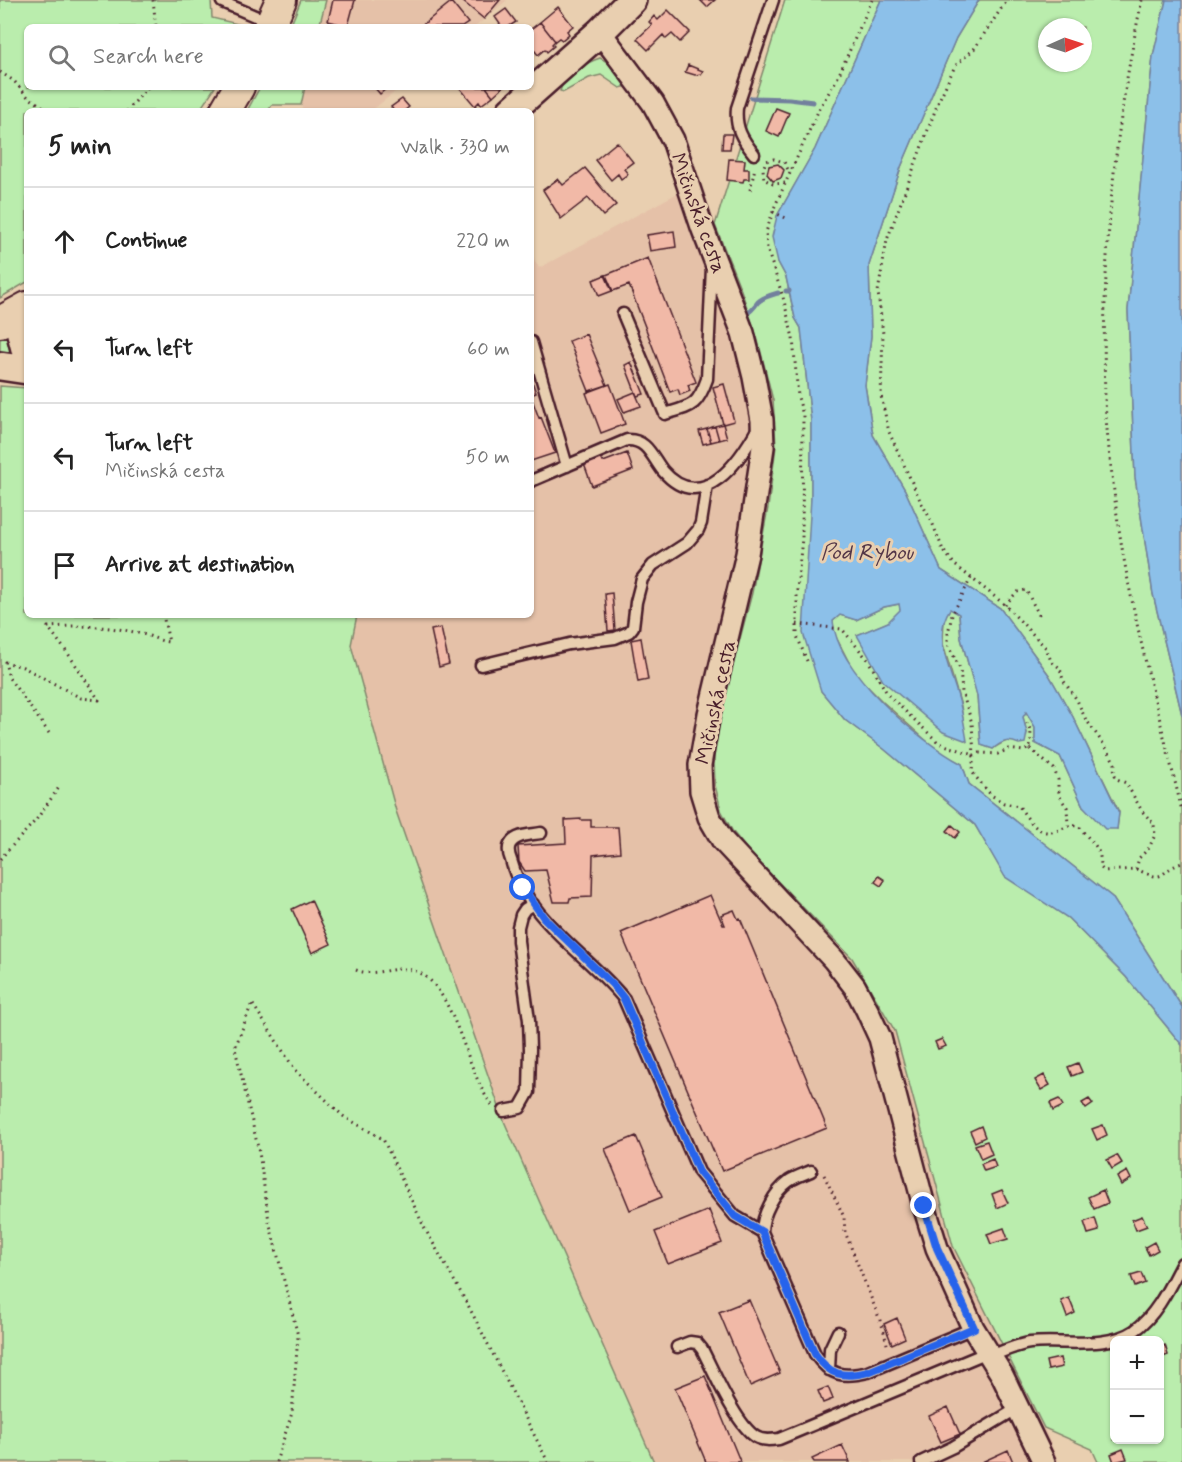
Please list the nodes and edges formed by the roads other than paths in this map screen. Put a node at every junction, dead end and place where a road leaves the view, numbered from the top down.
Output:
1 (632, 0) edge
2 (773, 0) edge
3 (222, 2) dead end
4 (274, 17) edge
5 (600, 32) junction
6 (237, 90) edge
7 (227, 108) edge
8 (514, 108) edge
9 (754, 154) road end
10 (712, 252) junction
11 (14, 314) edge
12 (623, 314) dead end
13 (24, 347) edge
14 (534, 352) edge
15 (0, 366) edge
16 (24, 370) edge
17 (762, 420) junction
18 (567, 466) junction
19 (534, 481) edge
20 (707, 485) junction
21 (481, 665) dead end
22 (542, 833) dead end
23 (533, 904) junction
24 (504, 1111) road end
25 (811, 1171) road end
26 (762, 1232) junction
27 (1182, 1263) edge
28 (974, 1328) junction
29 (838, 1332) dead end
30 (677, 1347) dead end
31 (990, 1354) junction
32 (829, 1370) junction
33 (1018, 1408) junction
34 (921, 1462) edge
35 (1044, 1462) edge

1 - 5 street
2 - 9 lane
3 - 4 lane
5 - 8 street
5 - 10 street, Mičinská cesta
6 - 7 main road
10 - 12 lane
10 - 17 street, Mičinská cesta
11 - 13 street
14 - 18 lane
15 - 16 street
17 - 20 lane
17 - 28 street, Mičinská cesta
18 - 19 lane
18 - 20 lane
20 - 21 lane
22 - 23 lane
23 - 24 lane
23 - 26 lane
25 - 26 lane
26 - 32 lane
27 - 31 lane
28 - 31 street, Mičinská cesta
28 - 32 lane
29 - 32 lane
30 - 31 lane
31 - 33 street, Mičinská cesta
33 - 34 lane
33 - 35 street, Mičinská cesta

